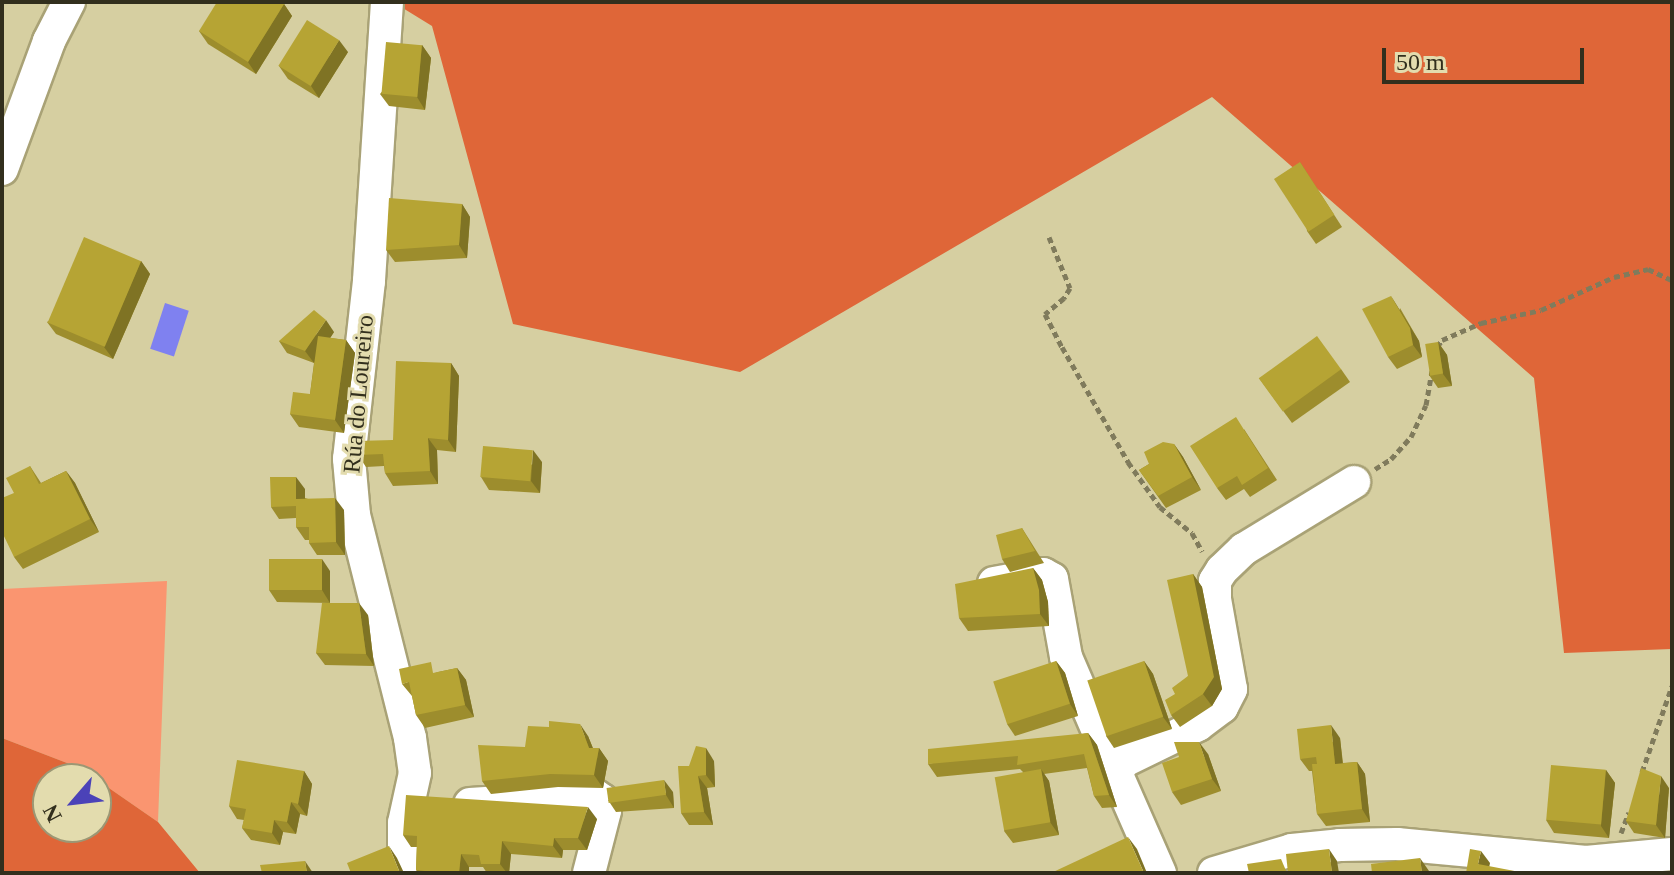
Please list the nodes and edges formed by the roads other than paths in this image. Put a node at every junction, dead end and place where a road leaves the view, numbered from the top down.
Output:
1 (69, 2) edge
2 (387, 2) edge
3 (2, 169) edge
4 (1354, 482) road end
5 (962, 590) edge
6 (1116, 773) junction
7 (409, 801) junction
8 (1672, 854) edge
9 (1591, 864) edge
10 (412, 873) edge
11 (589, 873) edge
12 (1160, 873) edge
13 (1214, 873) edge

1 - 3 street
2 - 7 street, Rúa do Loureiro
4 - 6 street
5 - 6 street
6 - 12 street
7 - 10 street, Rúa do Loureiro
7 - 11 street
8 - 9 street
9 - 13 street

